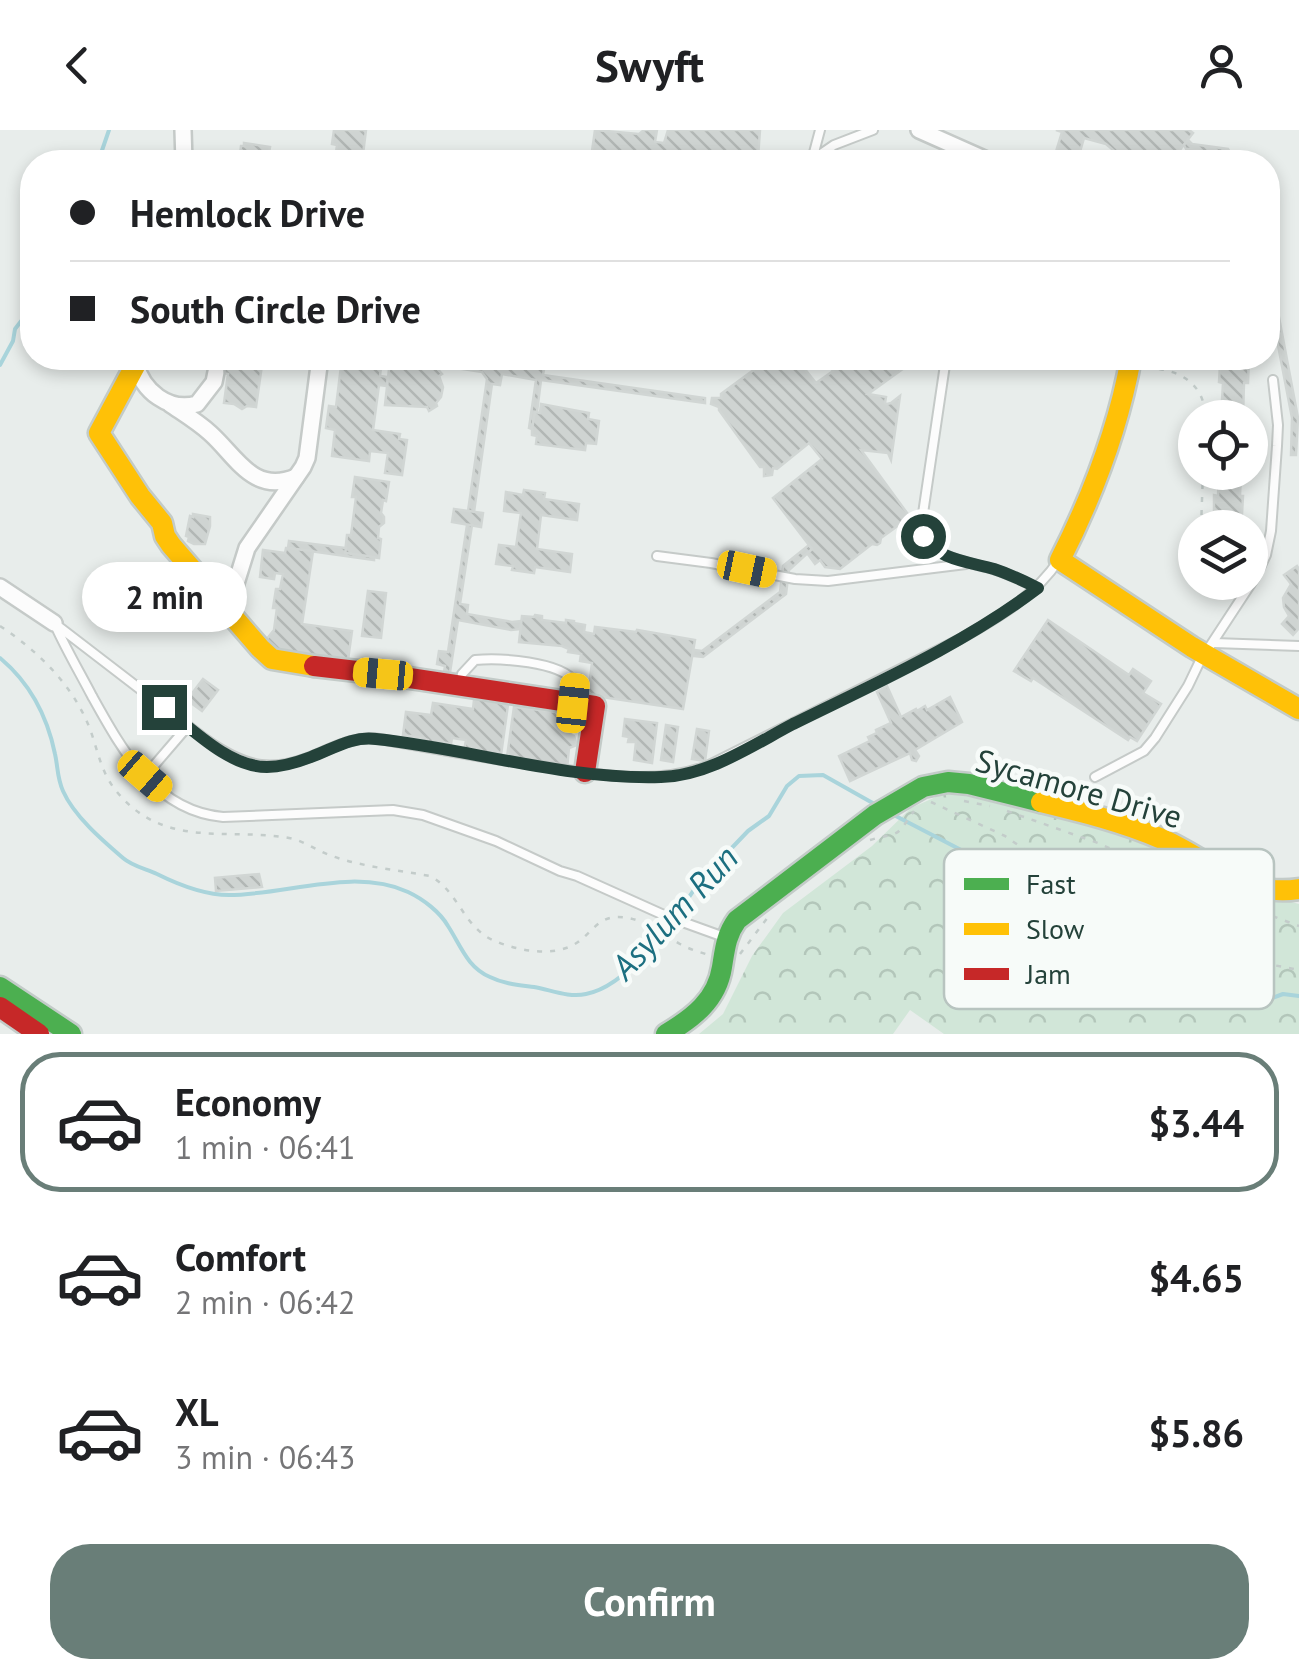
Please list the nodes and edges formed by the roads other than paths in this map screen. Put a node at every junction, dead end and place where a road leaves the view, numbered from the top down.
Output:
1 (872, 130) edge
2 (928, 132) edge
3 (827, 150) edge
4 (966, 150) edge
5 (131, 370) edge
6 (139, 370) edge
7 (318, 370) edge
8 (944, 370) edge
9 (1129, 370) edge
10 (216, 372) dead end
11 (1273, 380) dead end
12 (170, 404) junction
13 (296, 477) junction
14 (657, 556) dead end
15 (1060, 560) junction
16 (966, 564) junction
17 (0, 587) edge
18 (1038, 588) junction
19 (228, 609) junction
20 (54, 623) junction
21 (1299, 646) edge
22 (1210, 649) junction
23 (459, 685) junction
24 (573, 703) junction
25 (1299, 709) edge
26 (188, 726) junction
27 (585, 772) junction
28 (145, 776) junction
29 (1095, 777) dead end
30 (1184, 849) edge
31 (1299, 889) edge
32 (1274, 892) edge
33 (725, 954) junction
34 (0, 986) edge
35 (0, 1007) edge
36 (39, 1034) edge
37 (71, 1034) edge
38 (666, 1034) edge

1 - 3 lane
2 - 4 street
5 - 19 street
6 - 12 street
7 - 13 street
8 - 16 lane
9 - 15 street
10 - 12 street
11 - 22 lane
12 - 13 street
13 - 19 street
14 - 16 lane
15 - 18 lane
15 - 22 street
16 - 18 lane
17 - 20 street
18 - 27 lane
19 - 23 street
20 - 26 lane
20 - 28 lane
21 - 22 lane
22 - 25 street
22 - 29 lane
23 - 24 street
23 - 24 lane
24 - 27 street
26 - 27 lane
26 - 28 lane
28 - 33 lane
30 - 33 street, Sycamore Drive
31 - 32 street, Sycamore Drive
33 - 38 street
34 - 37 street
35 - 36 street

